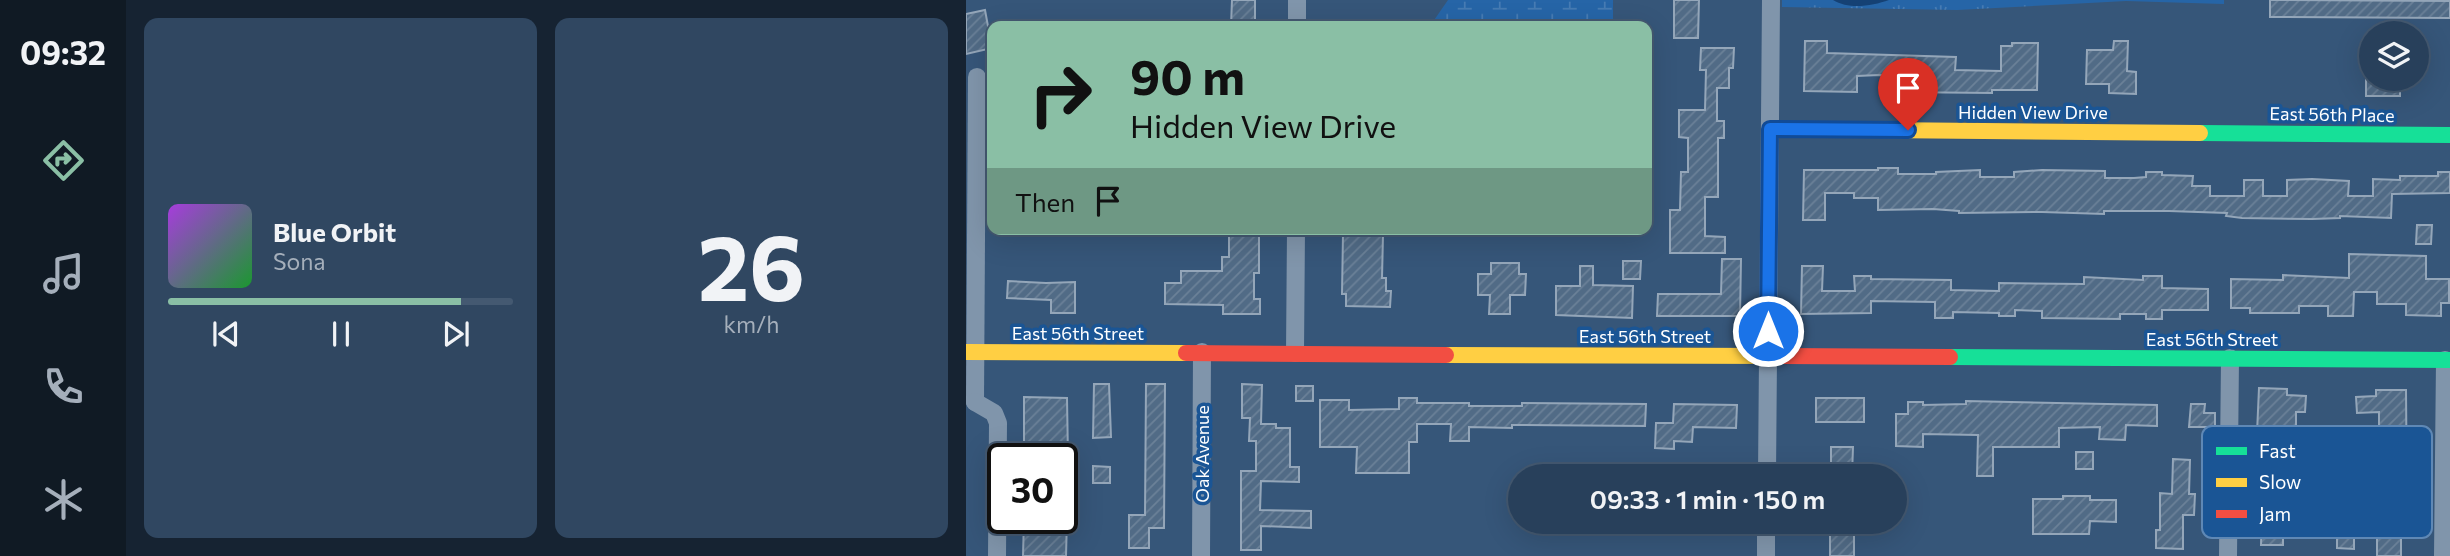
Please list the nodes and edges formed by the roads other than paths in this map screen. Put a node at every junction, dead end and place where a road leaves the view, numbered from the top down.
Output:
1 (1297, 0) edge
2 (1770, 0) edge
3 (1297, 21) edge
4 (977, 76) dead end
5 (1770, 129) junction
6 (2213, 132) joint
7 (2450, 135) edge
8 (1296, 235) edge
9 (971, 352) edge
10 (1202, 352) junction
11 (1295, 353) junction
12 (1768, 356) junction
13 (2230, 358) junction
14 (2447, 360) edge
15 (971, 406) edge
16 (2229, 426) edge
17 (1767, 464) edge
18 (1766, 534) edge
19 (2228, 538) edge
20 (997, 556) edge
21 (1201, 556) edge
22 (1766, 556) edge
23 (2228, 556) edge
24 (2443, 556) edge

1 - 3 street
2 - 5 street
4 - 9 street
5 - 6 street, Hidden View Drive
5 - 12 street
6 - 7 street, East 56th Place
8 - 11 street
9 - 10 street, East 56th Street
9 - 15 street
10 - 11 street, East 56th Street
10 - 21 street, Oak Avenue
11 - 12 street, East 56th Street
12 - 13 street, East 56th Street
12 - 17 street
13 - 14 street, East 56th Street
13 - 16 street
14 - 24 street
15 - 20 street
18 - 22 street
19 - 23 street

